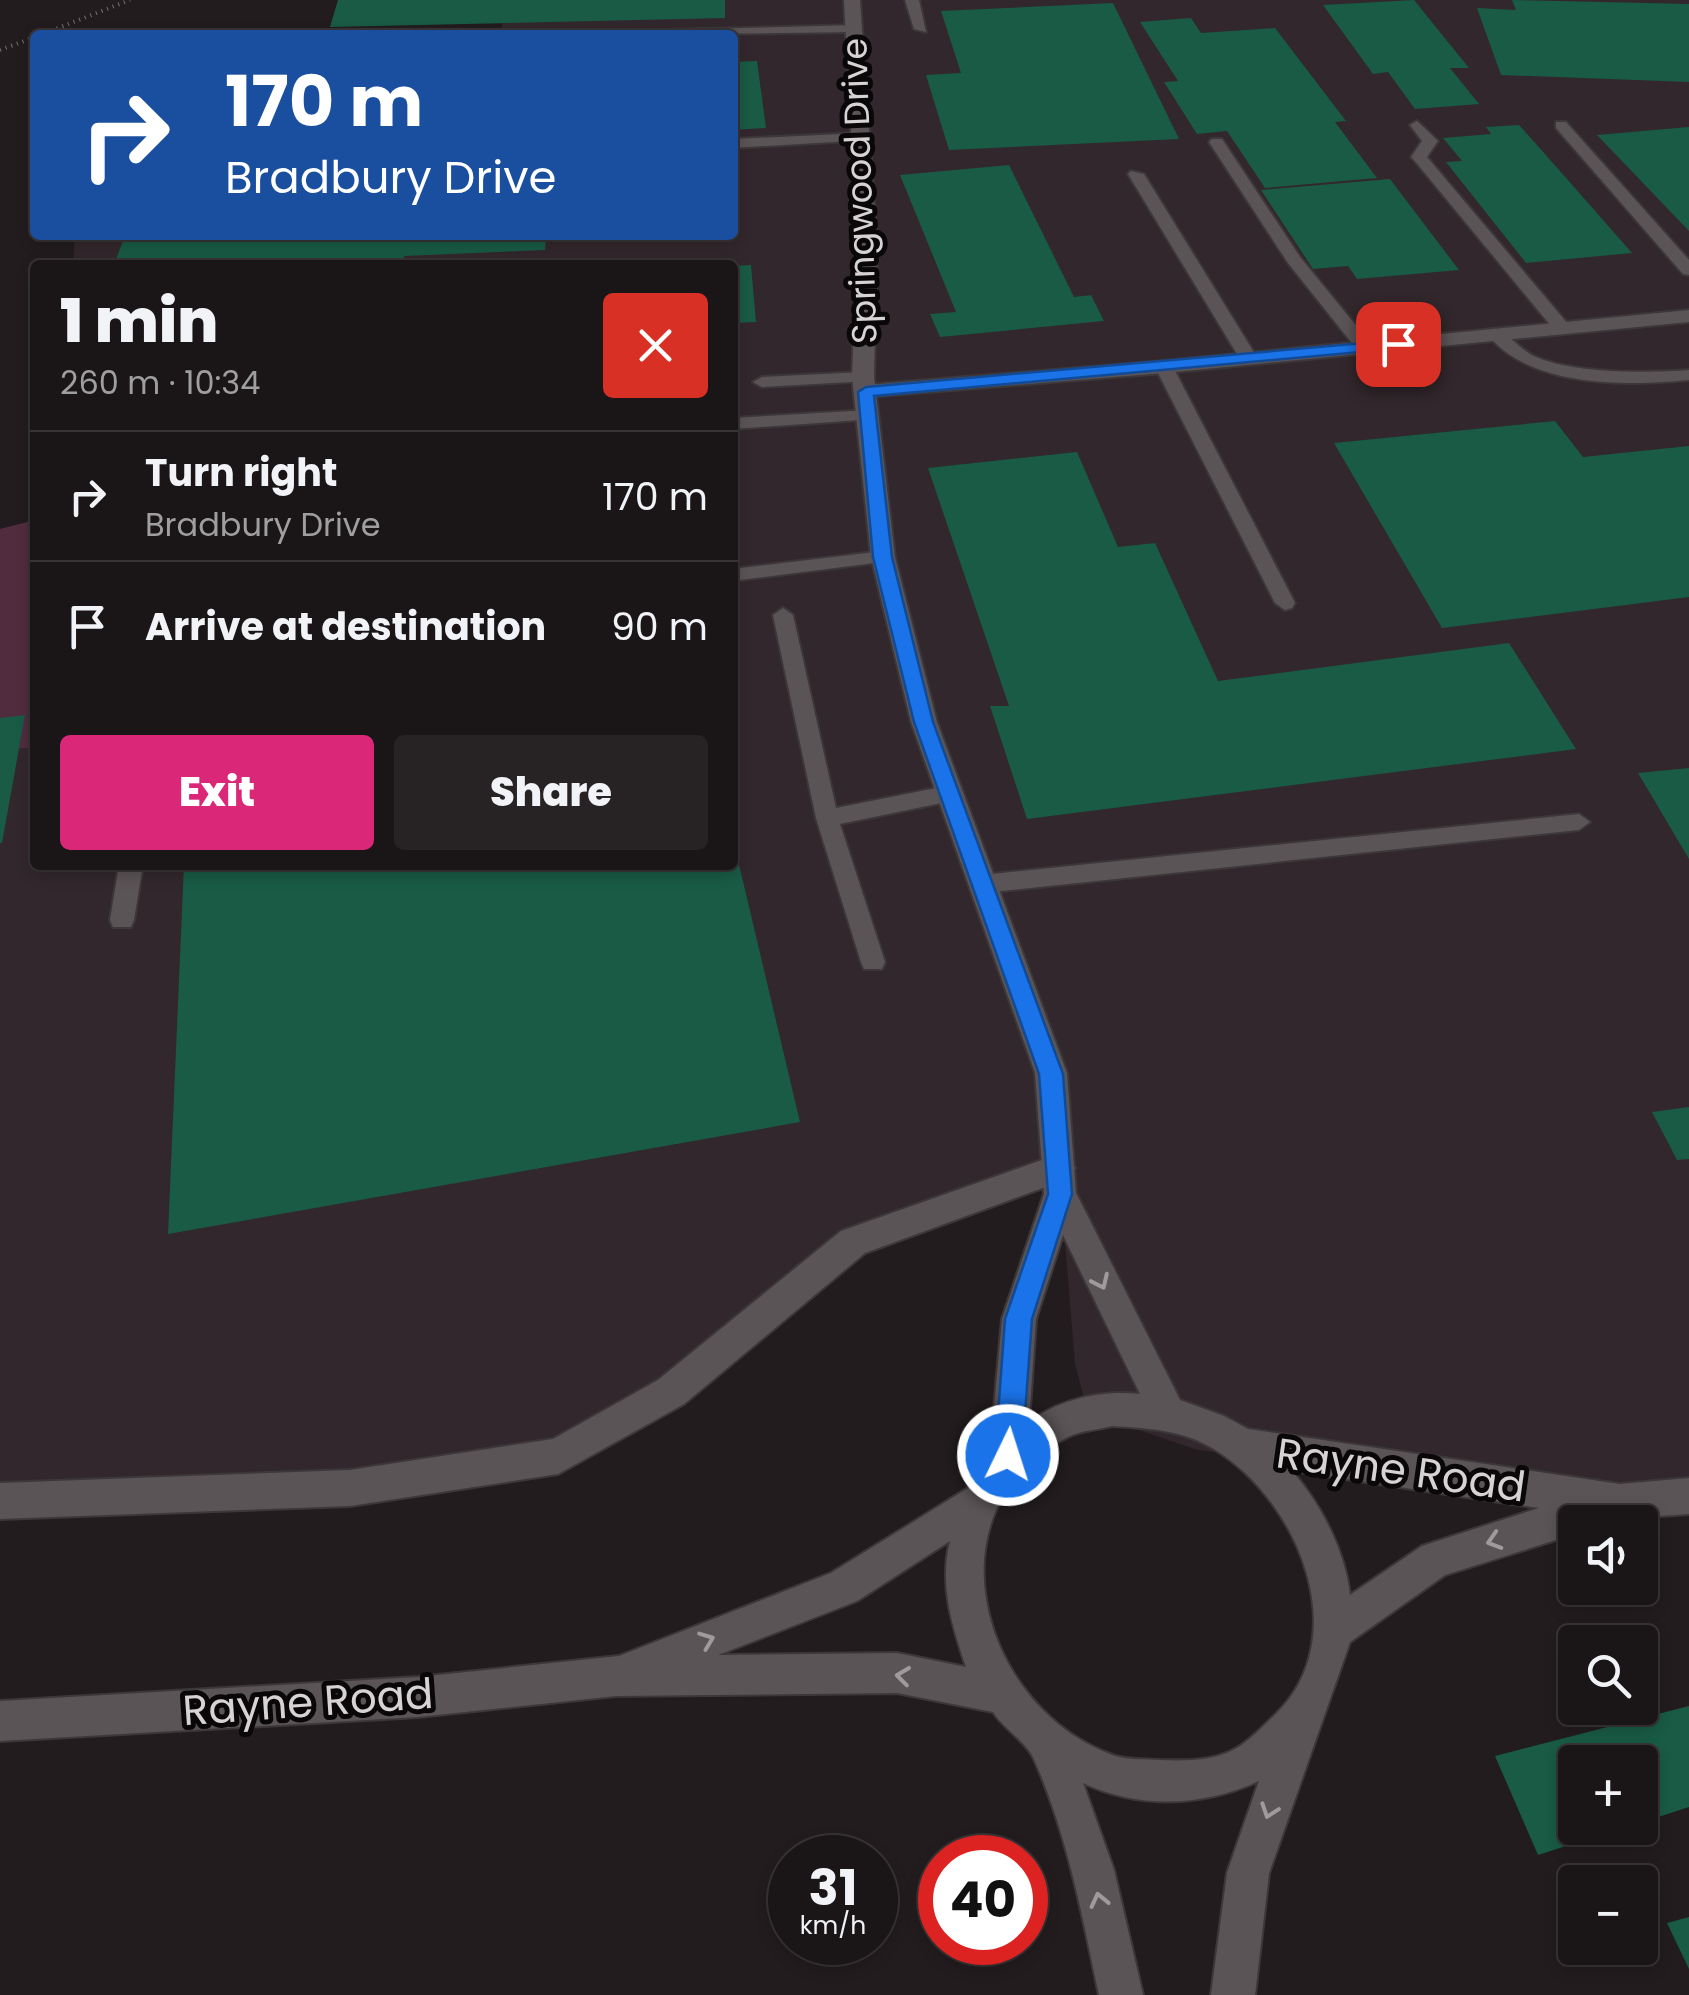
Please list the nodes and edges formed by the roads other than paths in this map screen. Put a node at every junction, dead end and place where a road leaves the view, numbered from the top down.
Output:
1 (852, 0) edge
2 (912, 0) edge
3 (854, 28) junction
4 (921, 29) dead end
5 (738, 32) edge
6 (1417, 125) dead end
7 (1561, 125) dead end
8 (863, 137) junction
9 (1217, 142) dead end
10 (738, 144) edge
11 (1136, 174) dead end
12 (1689, 270) edge
13 (1689, 316) edge
14 (1562, 328) junction
15 (1496, 334) junction
16 (1366, 348) junction
17 (1250, 359) junction
18 (1164, 368) junction
19 (1689, 375) edge
20 (762, 382) dead end
21 (866, 394) junction
22 (738, 423) edge
23 (882, 557) junction
24 (738, 574) edge
25 (1285, 603) dead end
26 (783, 614) dead end
27 (951, 794) junction
28 (828, 818) junction
29 (1579, 822) dead end
30 (131, 870) edge
31 (982, 884) junction
32 (122, 920) dead end
33 (873, 962) dead end
34 (1060, 1181) junction
35 (1167, 1412) junction
36 (1240, 1446) junction
37 (1008, 1455) junction
38 (1689, 1496) edge
39 (0, 1501) edge
40 (1620, 1502) junction
41 (976, 1504) junction
42 (1332, 1631) junction
43 (616, 1676) junction
44 (998, 1693) junction
45 (1300, 1719) junction
46 (0, 1721) edge
47 (1049, 1745) junction
48 (1121, 1995) edge
49 (1233, 1995) edge

1 - 3 street, Springwood Drive
2 - 4 lane
3 - 5 lane
3 - 8 street, Springwood Drive
6 - 14 lane
7 - 12 lane
8 - 10 lane
8 - 21 street, Springwood Drive
9 - 16 lane
11 - 17 lane
13 - 14 street
14 - 15 street
15 - 16 street
15 - 19 lane
16 - 17 street
17 - 18 street
18 - 21 street
18 - 25 lane
20 - 21 lane
21 - 22 lane
21 - 23 street, Springwood Drive
23 - 24 lane
23 - 27 street, Springwood Drive
26 - 28 lane
27 - 28 lane
27 - 31 street, Springwood Drive
28 - 33 lane
29 - 31 lane
30 - 32 lane
31 - 34 street, Springwood Drive
34 -> 35 street, Springwood Drive
34 - 37 street, Springwood Drive
34 - 39 street
35 - 36 street, Rayne Road
35 - 37 street, Rayne Road
36 - 40 street, Rayne Road
36 - 42 street, Rayne Road
37 - 41 street, Rayne Road
38 - 40 street, Rayne Road
40 -> 42 street, Rayne Road
43 -> 41 street, Rayne Road
41 - 44 street, Rayne Road
42 - 45 street, Rayne Road
44 -> 43 street, Rayne Road
43 - 46 street, Rayne Road
44 - 47 street, Rayne Road
45 - 47 street, Rayne Road
45 -> 49 street
48 -> 47 street

